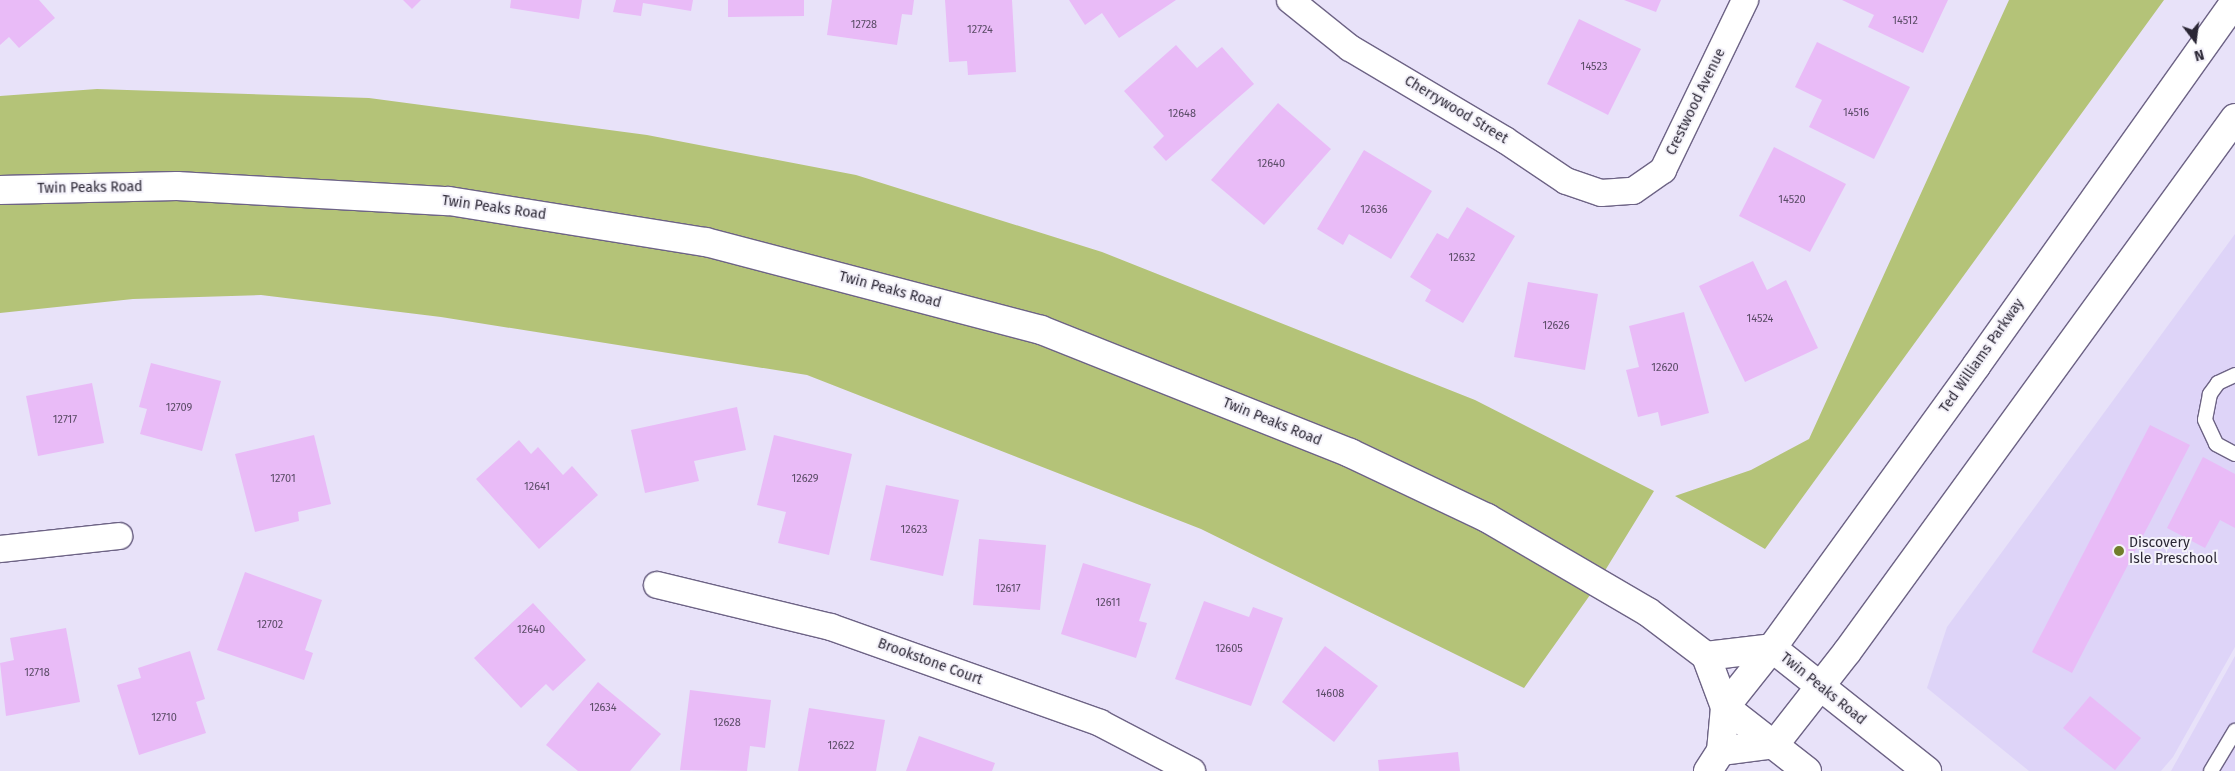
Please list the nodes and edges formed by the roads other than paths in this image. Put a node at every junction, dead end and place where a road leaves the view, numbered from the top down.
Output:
1 (1290, 0) edge
2 (1745, 0) edge
3 (2235, 2) edge
4 (2235, 118) edge
5 (0, 190) edge
6 (1633, 191) joint
7 (2235, 375) edge
8 (2235, 454) edge
9 (119, 536) dead end
10 (0, 549) edge
11 (657, 586) dead end
12 (1772, 648) junction
13 (1706, 656) junction
14 (1820, 687) junction
15 (1725, 706) junction
16 (2235, 731) edge
17 (1775, 744) junction
18 (1714, 761) edge
19 (1192, 771) edge
20 (1807, 771) edge
21 (1926, 771) edge
22 (2211, 771) edge

1 - 6 street, Cherrywood Street
2 - 6 street, Crestwood Avenue
3 - 12 main road, Ted Williams Parkway
4 - 14 main road
5 - 13 main road, Twin Peaks Road
7 - 8 lane
9 - 10 street
11 - 19 street, Brookstone Court
12 - 13 main road, Twin Peaks Road
12 - 14 main road, Twin Peaks Road
12 - 15 main road, Ted Williams Parkway
13 - 15 main road
14 - 17 main road
14 - 21 main road, Twin Peaks Road
15 - 17 main road
15 - 18 main road
16 - 22 lane
17 - 18 main road
17 - 20 main road

